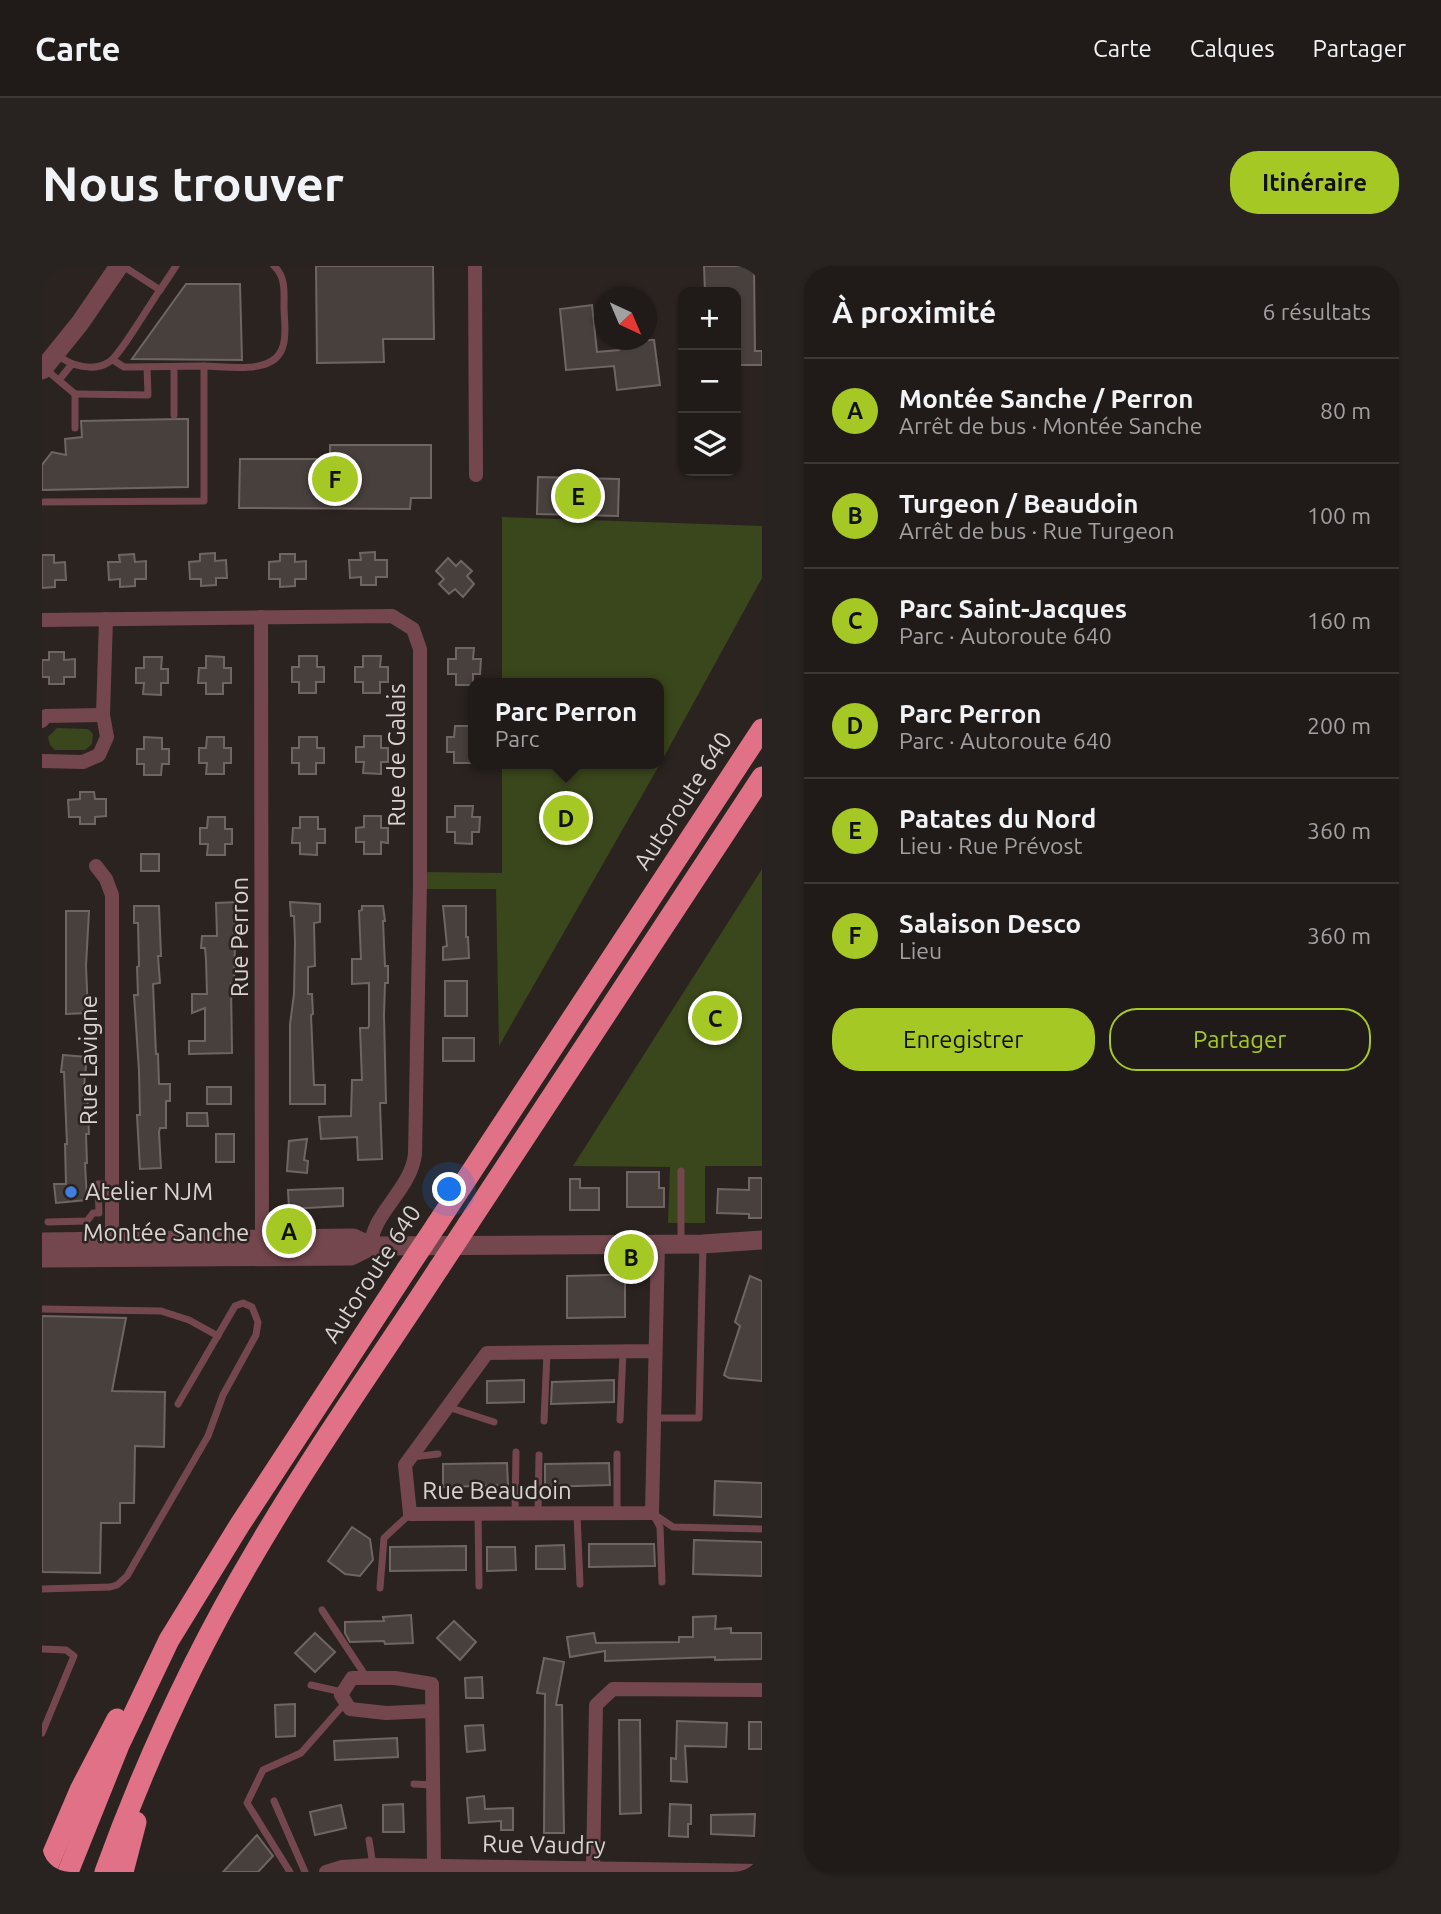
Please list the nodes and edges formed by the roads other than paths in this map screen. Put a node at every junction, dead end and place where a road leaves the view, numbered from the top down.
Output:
1 (121, 266) edge
2 (176, 266) edge
3 (275, 266) edge
4 (475, 266) edge
5 (160, 289) junction
6 (113, 360) junction
7 (72, 364) junction
8 (204, 366) junction
9 (147, 367) junction
10 (174, 367) junction
11 (50, 368) edge
12 (75, 394) junction
13 (174, 415) dead end
14 (75, 428) dead end
15 (476, 475) dead end
16 (42, 502) edge
17 (261, 617) junction
18 (106, 619) junction
19 (42, 620) edge
20 (103, 715) junction
21 (42, 721) edge
22 (762, 729) edge
23 (42, 761) edge
24 (762, 777) edge
25 (96, 866) dead end
26 (681, 1171) dead end
27 (105, 1213) junction
28 (62, 1222) junction
29 (47, 1238) edge
30 (762, 1240) edge
31 (657, 1244) junction
32 (681, 1244) junction
33 (703, 1244) junction
34 (371, 1246) junction
35 (262, 1248) junction
36 (112, 1249) junction
37 (42, 1308) edge
38 (218, 1336) junction
39 (622, 1351) junction
40 (655, 1352) junction
41 (547, 1353) junction
42 (178, 1404) dead end
43 (448, 1407) junction
44 (654, 1418) junction
45 (620, 1420) dead end
46 (544, 1421) dead end
47 (494, 1422) dead end
48 (516, 1452) dead end
49 (438, 1454) dead end
50 (617, 1454) dead end
51 (539, 1455) dead end
52 (411, 1457) junction
53 (617, 1513) junction
54 (652, 1513) junction
55 (410, 1514) junction
56 (478, 1514) junction
57 (515, 1514) junction
58 (538, 1514) junction
59 (577, 1514) junction
60 (762, 1529) edge
61 (662, 1582) dead end
62 (580, 1584) dead end
63 (479, 1586) dead end
64 (380, 1588) dead end
65 (42, 1589) edge
66 (322, 1610) dead end
67 (181, 1620) junction
68 (42, 1649) edge
69 (368, 1678) junction
70 (311, 1685) dead end
71 (762, 1690) edge
72 (344, 1697) junction
73 (430, 1711) junction
74 (42, 1733) edge
75 (158, 1739) junction
76 (414, 1784) dead end
77 (432, 1785) junction
78 (274, 1801) dead end
79 (369, 1840) dead end
80 (373, 1865) junction
81 (420, 1868) edge
82 (341, 1870) edge
83 (502, 1870) edge
84 (561, 1870) edge
85 (601, 1870) edge
86 (666, 1871) edge
87 (762, 1871) edge
88 (45, 1872) edge
89 (68, 1872) edge
90 (105, 1872) edge
91 (123, 1872) edge
92 (290, 1872) edge
93 (305, 1872) edge
94 (326, 1872) edge

1 - 5 lane
1 - 11 street
2 - 5 lane
3 - 8 lane
4 - 15 street
5 - 6 lane
6 - 7 lane
6 - 9 lane
7 - 11 lane
7 - 11 lane
8 - 10 lane
8 - 16 lane
9 - 10 lane
9 - 12 lane
10 - 13 lane
11 - 12 lane
12 - 14 lane
17 - 18 street, Rue de Galais
17 - 34 street, Rue de Galais
17 - 35 street, Rue Perron
18 - 19 street, Rue de Galais
18 - 20 street
20 - 21 street
20 - 23 street
22 - 67 highway, Autoroute 640, bridge
24 - 75 highway, bridge
25 - 27 street, Rue Lavigne
26 - 32 lane
27 - 28 lane
27 - 36 street, Rue Lavigne
28 - 29 lane
28 - 29 lane
29 - 36 street, Montée Sanche
30 - 33 street, Montée Sanche
31 - 32 street, Montée Sanche
31 - 34 street, Montée Sanche
31 - 40 street
32 - 33 street, Montée Sanche
33 - 44 lane
34 - 35 street, Montée Sanche
35 - 36 street, Montée Sanche
37 - 38 lane
38 - 42 lane
38 - 65 lane
39 - 40 street, Rue Beaudoin
39 - 41 street, Rue Beaudoin
39 - 45 lane
40 - 44 street
41 - 43 street, Rue Beaudoin
41 - 46 lane
43 - 47 lane
43 - 52 street, Rue Beaudoin
44 - 54 street
48 - 57 lane
49 - 52 lane
50 - 53 lane
51 - 58 lane
52 - 55 street, Rue Beaudoin
53 - 54 street, Rue Beaudoin
53 - 59 street, Rue Beaudoin
54 - 60 lane
54 - 61 lane
55 - 56 street, Rue Beaudoin
55 - 64 lane
56 - 57 street, Rue Beaudoin
56 - 63 lane
57 - 58 street, Rue Beaudoin
58 - 59 street, Rue Beaudoin
59 - 62 lane
66 - 69 lane
67 - 88 highway
67 - 89 highway, Autoroute 640
68 - 74 lane
69 - 72 street
69 - 73 street
70 - 72 lane
71 - 85 street
72 - 73 street
72 - 92 lane
73 - 77 street
75 - 90 highway
75 - 91 highway
76 - 77 lane
77 - 81 street
78 - 93 lane
79 - 80 lane
80 - 81 street, Rue Vaudry
80 - 82 street, Rue Vaudry
81 - 83 street, Rue Vaudry
82 - 94 street, Rue Vaudry
83 - 84 street, Rue Vaudry
84 - 85 street, Rue Vaudry
85 - 86 street, Rue Vaudry
86 - 87 street, Rue Vaudry

